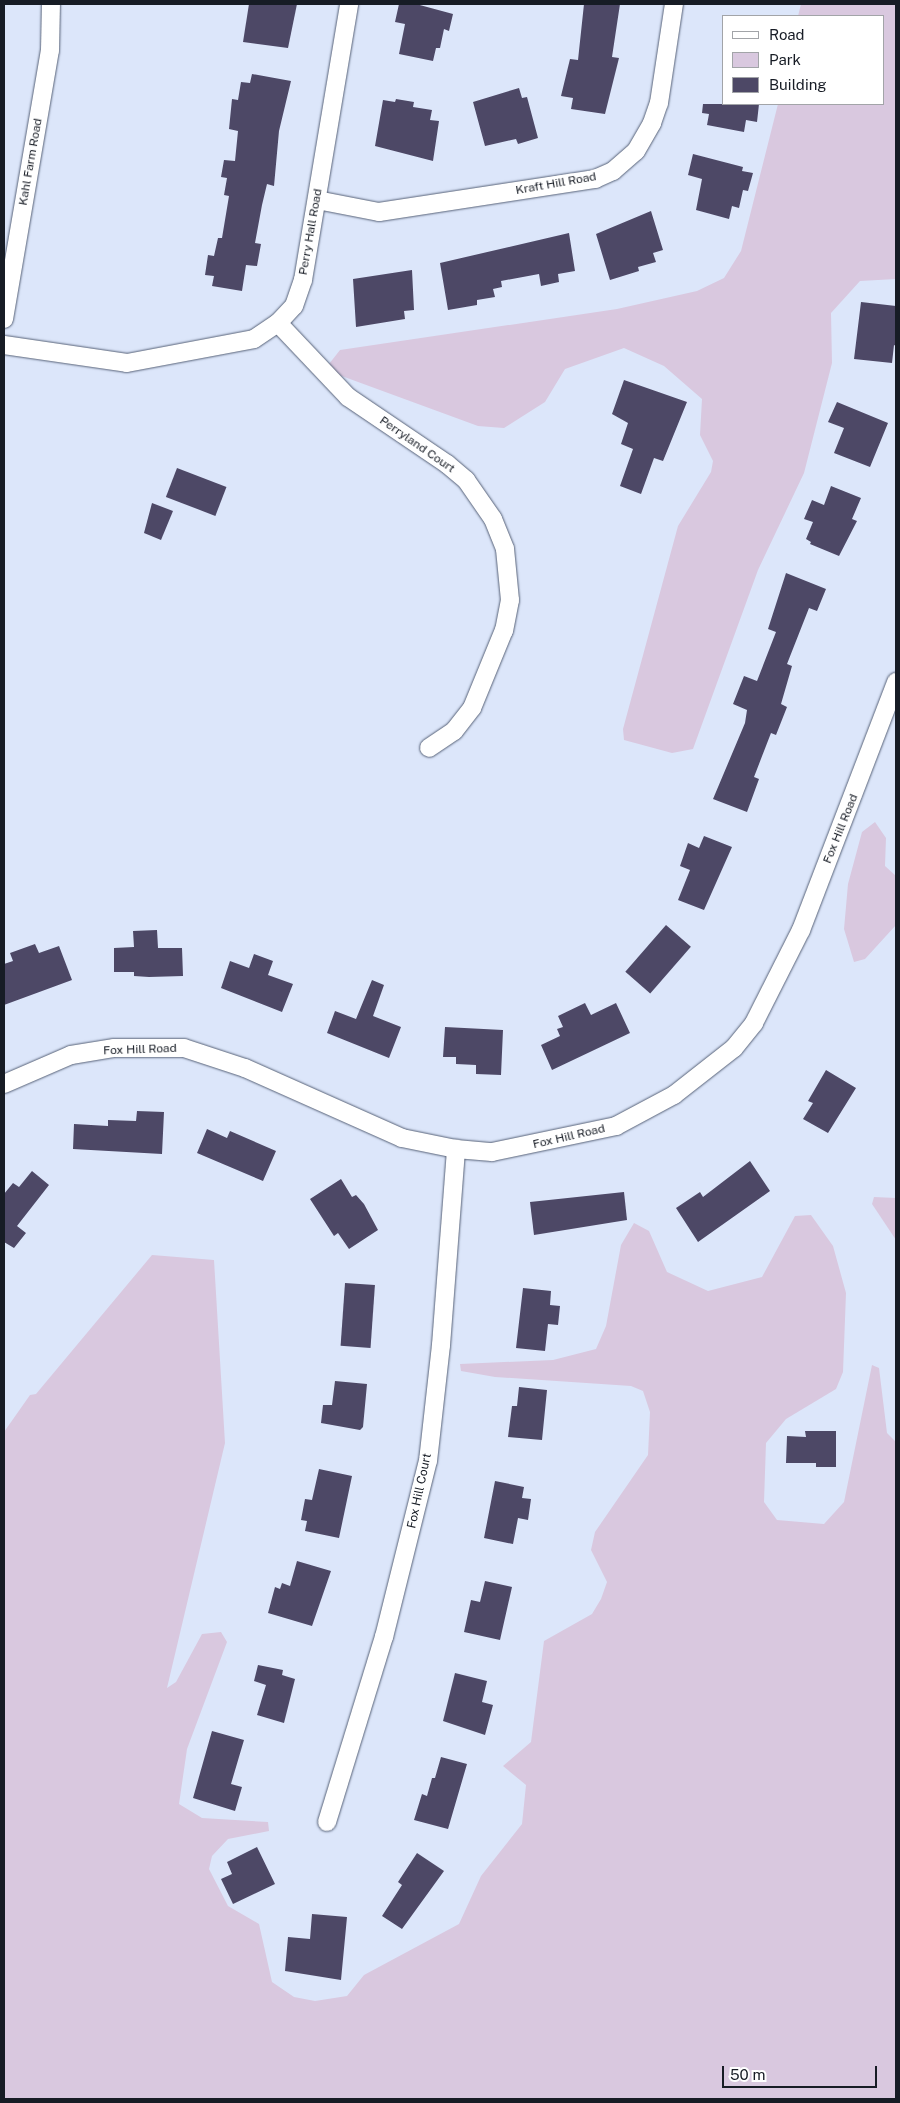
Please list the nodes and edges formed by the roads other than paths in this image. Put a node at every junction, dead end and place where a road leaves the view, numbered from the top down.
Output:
1 (52, 4) edge
2 (349, 4) edge
3 (674, 4) edge
4 (317, 200) junction
5 (4, 320) edge
6 (278, 323) junction
7 (4, 345) edge
8 (896, 682) edge
9 (429, 748) dead end
10 (4, 1084) edge
11 (456, 1149) junction
12 (327, 1822) dead end

1 - 5 street, Kahl Farm Road
2 - 4 street, Perry Hall Road
3 - 4 street, Kraft Hill Road
4 - 6 street, Perry Hall Road
6 - 7 street, Perry Hall Road
6 - 9 street, Perryland Court
8 - 11 street, Fox Hill Road
10 - 11 street, Fox Hill Road
11 - 12 street, Fox Hill Court

